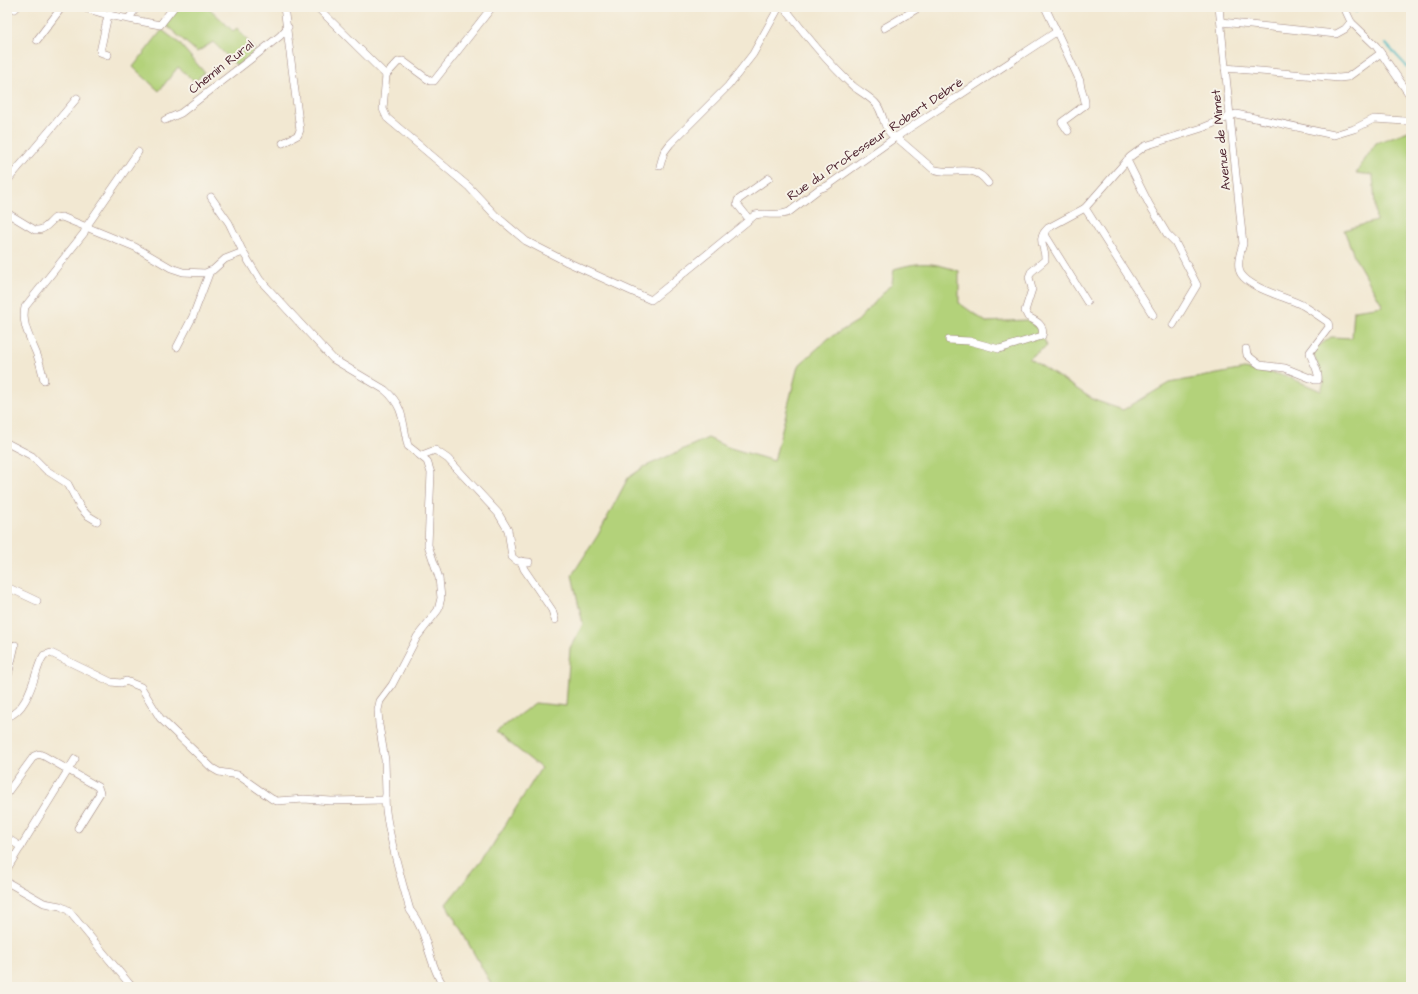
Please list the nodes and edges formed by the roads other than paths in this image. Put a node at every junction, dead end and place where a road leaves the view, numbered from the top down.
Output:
1 (62, 7) edge
2 (81, 7) edge
3 (137, 7) edge
4 (174, 7) edge
5 (284, 7) edge
6 (317, 7) edge
7 (492, 7) edge
8 (779, 7) edge
9 (784, 7) edge
10 (920, 7) edge
11 (1045, 7) edge
12 (1219, 7) edge
13 (1344, 7) edge
14 (108, 15) junction
15 (129, 18) junction
16 (1221, 22) junction
17 (1351, 22) junction
18 (288, 27) junction
19 (884, 28) dead end
20 (1056, 32) junction
21 (37, 40) dead end
22 (1380, 53) junction
23 (108, 55) dead end
24 (1225, 68) junction
25 (386, 75) junction
26 (1411, 97) edge
27 (77, 98) dead end
28 (1230, 116) junction
29 (1411, 118) edge
30 (165, 120) dead end
31 (1068, 131) dead end
32 (896, 137) junction
33 (283, 143) dead end
34 (138, 152) dead end
35 (1127, 160) junction
36 (660, 166) dead end
37 (769, 178) dead end
38 (7, 181) edge
39 (988, 183) dead end
40 (211, 197) dead end
41 (1085, 208) junction
42 (7, 213) edge
43 (749, 219) junction
44 (86, 227) junction
45 (1044, 233) junction
46 (243, 252) junction
47 (210, 271) junction
48 (1087, 302) dead end
49 (1152, 315) dead end
50 (1173, 324) dead end
51 (949, 340) dead end
52 (177, 347) dead end
53 (1246, 349) dead end
54 (44, 380) dead end
55 (7, 443) edge
56 (422, 455) junction
57 (97, 521) dead end
58 (521, 561) junction
59 (529, 562) dead end
60 (7, 587) edge
61 (37, 601) dead end
62 (555, 620) dead end
63 (15, 645) dead end
64 (9, 661) edge
65 (7, 680) edge
66 (7, 717) edge
67 (75, 760) dead end
68 (68, 770) junction
69 (7, 793) edge
70 (384, 800) junction
71 (78, 828) dead end
72 (7, 838) edge
73 (21, 847) junction
74 (7, 869) edge
75 (7, 882) edge
76 (132, 987) edge
77 (444, 987) edge

1 - 21 street
2 - 14 street
3 - 15 street
4 - 15 street
5 - 18 street
6 - 25 street
7 - 25 street
8 - 36 street
9 - 32 street
10 - 19 street
11 - 20 street
12 - 16 street, Avenue de Mimet
13 - 17 street
14 - 15 street
14 - 23 street
16 - 17 street
16 - 24 street, Avenue de Mimet
17 - 22 street
18 - 30 street, Chemin Rural
18 - 33 street
20 - 31 street
20 - 32 street, Rue du Professeur Robert Debré
22 - 24 street
22 - 26 street
24 - 28 street, Avenue de Mimet
25 - 43 street, Rue du Professeur Robert Debré
27 - 38 street
28 - 29 street
28 - 35 street
28 - 53 street, Avenue de Mimet
32 - 39 street
32 - 43 street, Rue du Professeur Robert Debré
34 - 44 street
35 - 41 street
35 - 50 street
37 - 43 street
40 - 46 street
41 - 45 street
41 - 49 street
42 - 44 street
44 - 47 street
44 - 54 street
45 - 48 street
45 - 51 street
46 - 47 street
46 - 56 street
47 - 52 street
55 - 57 street
56 - 58 street
56 - 70 street
58 - 59 street
58 - 62 street
60 - 61 street
63 - 64 street
64 - 65 street
66 - 70 street
67 - 68 street
68 - 69 street
68 - 71 street
68 - 73 street
70 - 77 street
72 - 73 street
73 - 74 street
75 - 76 street

